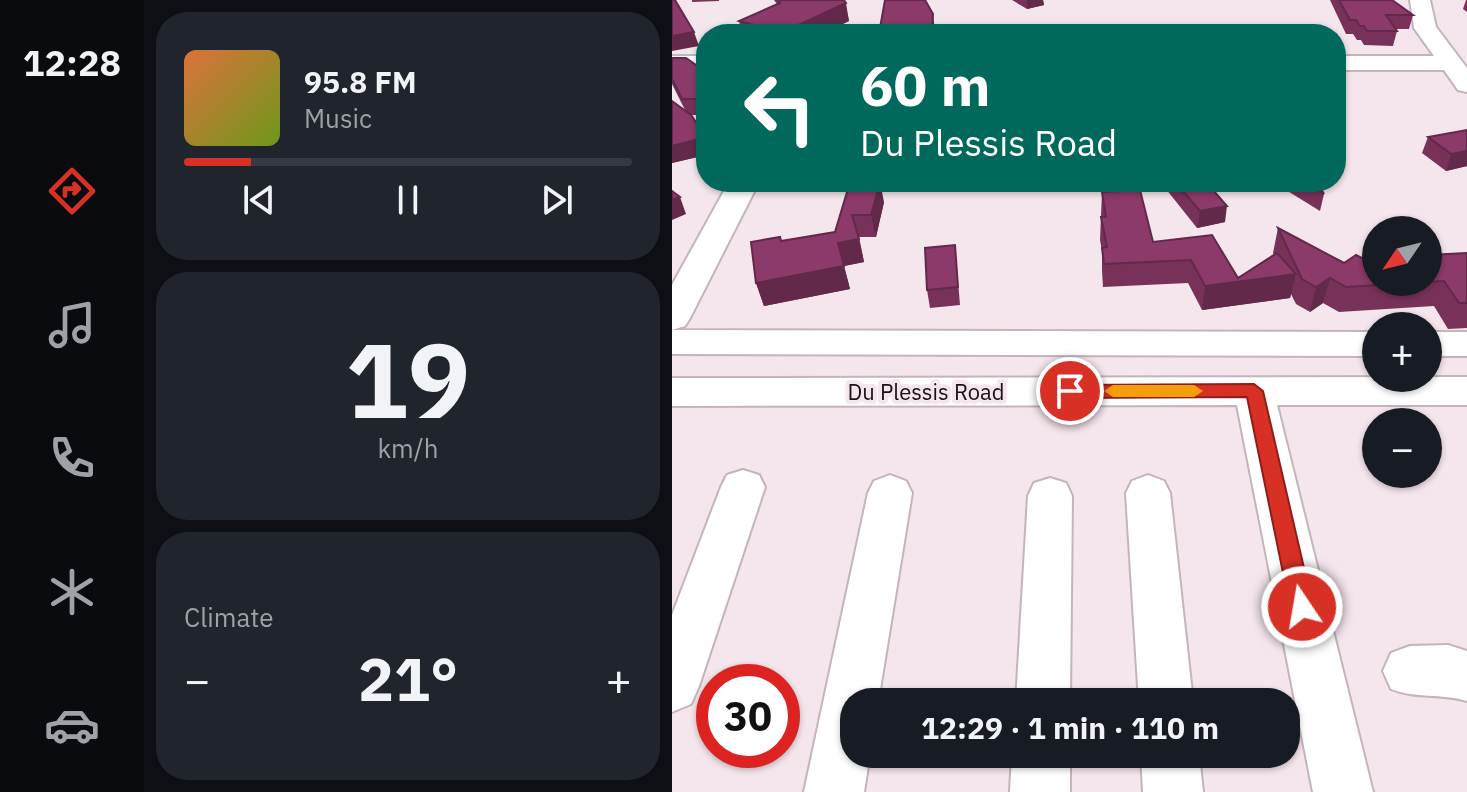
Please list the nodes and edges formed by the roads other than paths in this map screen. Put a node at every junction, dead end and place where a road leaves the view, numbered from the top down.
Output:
1 (1420, 0) edge
2 (672, 63) edge
3 (696, 63) edge
4 (1346, 63) edge
5 (1449, 63) junction
6 (1467, 85) edge
7 (739, 192) edge
8 (672, 318) edge
9 (672, 342) edge
10 (1362, 344) edge
11 (1442, 344) edge
12 (1467, 344) edge
13 (1254, 391) junction
14 (1467, 391) edge
15 (672, 392) edge
16 (743, 487) dead end
17 (890, 493) dead end
18 (1148, 493) dead end
19 (1050, 496) dead end
20 (1410, 671) dead end
21 (1467, 676) edge
22 (672, 686) edge
23 (1043, 688) edge
24 (1165, 688) edge
25 (1041, 768) edge
26 (1171, 768) edge
27 (834, 792) edge
28 (1040, 792) edge
29 (1173, 792) edge
30 (1343, 792) edge

1 - 5 street
2 - 3 street
4 - 5 street
5 - 6 street
7 - 8 street
9 - 10 street
11 - 12 street
13 - 14 street, Du Plessis Road
13 - 15 street, Du Plessis Road
13 - 30 street
16 - 22 street
17 - 27 street
18 - 24 street
19 - 23 street
20 - 21 street
25 - 28 street
26 - 29 street

